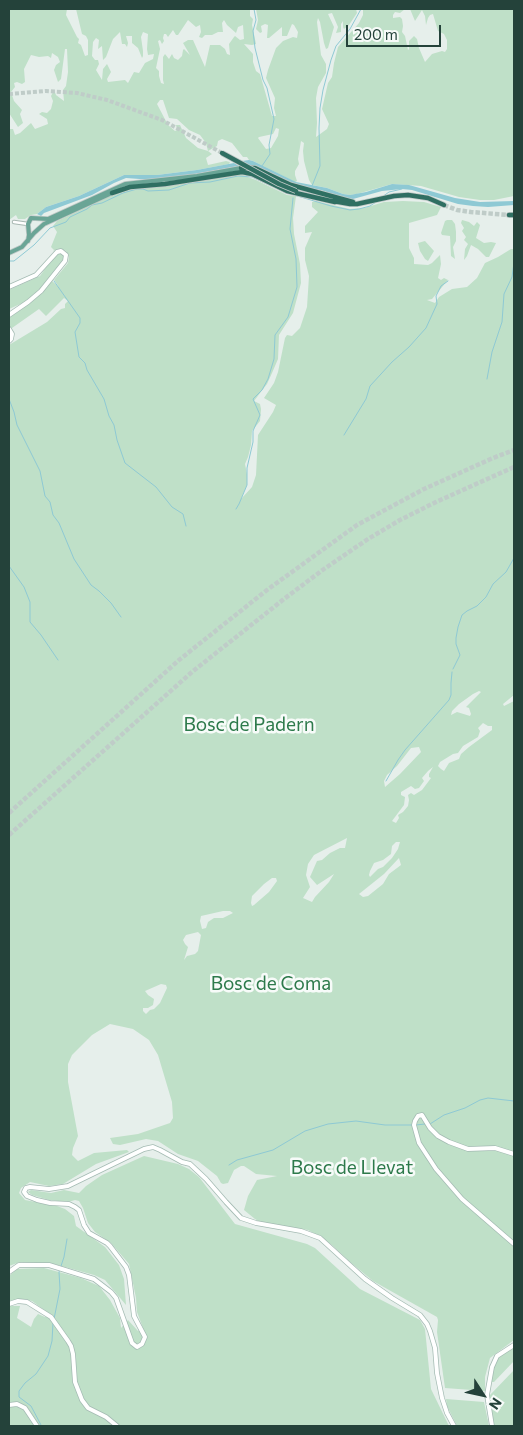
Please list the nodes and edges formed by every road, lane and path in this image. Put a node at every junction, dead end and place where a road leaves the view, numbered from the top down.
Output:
1 (222, 153) tunnel mouth
2 (241, 168) joint
3 (112, 192) junction
4 (335, 202) junction
5 (372, 202) junction
6 (444, 205) tunnel mouth
7 (37, 218) junction
8 (54, 218) junction
9 (14, 222) dead end
10 (28, 225) junction
11 (38, 229) junction
12 (28, 241) junction
13 (9, 252) edge
14 (9, 288) edge
15 (9, 315) edge
16 (9, 330) edge
17 (9, 341) edge
18 (514, 1154) edge
19 (514, 1244) edge
20 (9, 1272) edge
21 (9, 1304) edge
22 (514, 1345) edge
23 (9, 1405) edge
24 (36, 1426) edge
25 (117, 1426) edge
26 (454, 1426) edge
27 (492, 1426) edge

1 - 4 highway, bridge
2 - 3 main road
2 - 5 highway
3 - 4 highway
3 - 8 main road
4 - 5 highway
5 - 6 highway
7 - 8 main road
7 - 10 main road
7 - 11 main road
8 - 11 main road
9 - 10 street
10 - 11 main road
10 - 12 main road
11 - 12 main road
12 - 13 main road
14 - 15 main road
16 - 17 main road
18 - 19 main road
20 - 26 main road
21 - 25 main road
22 - 27 main road
23 - 24 main road

